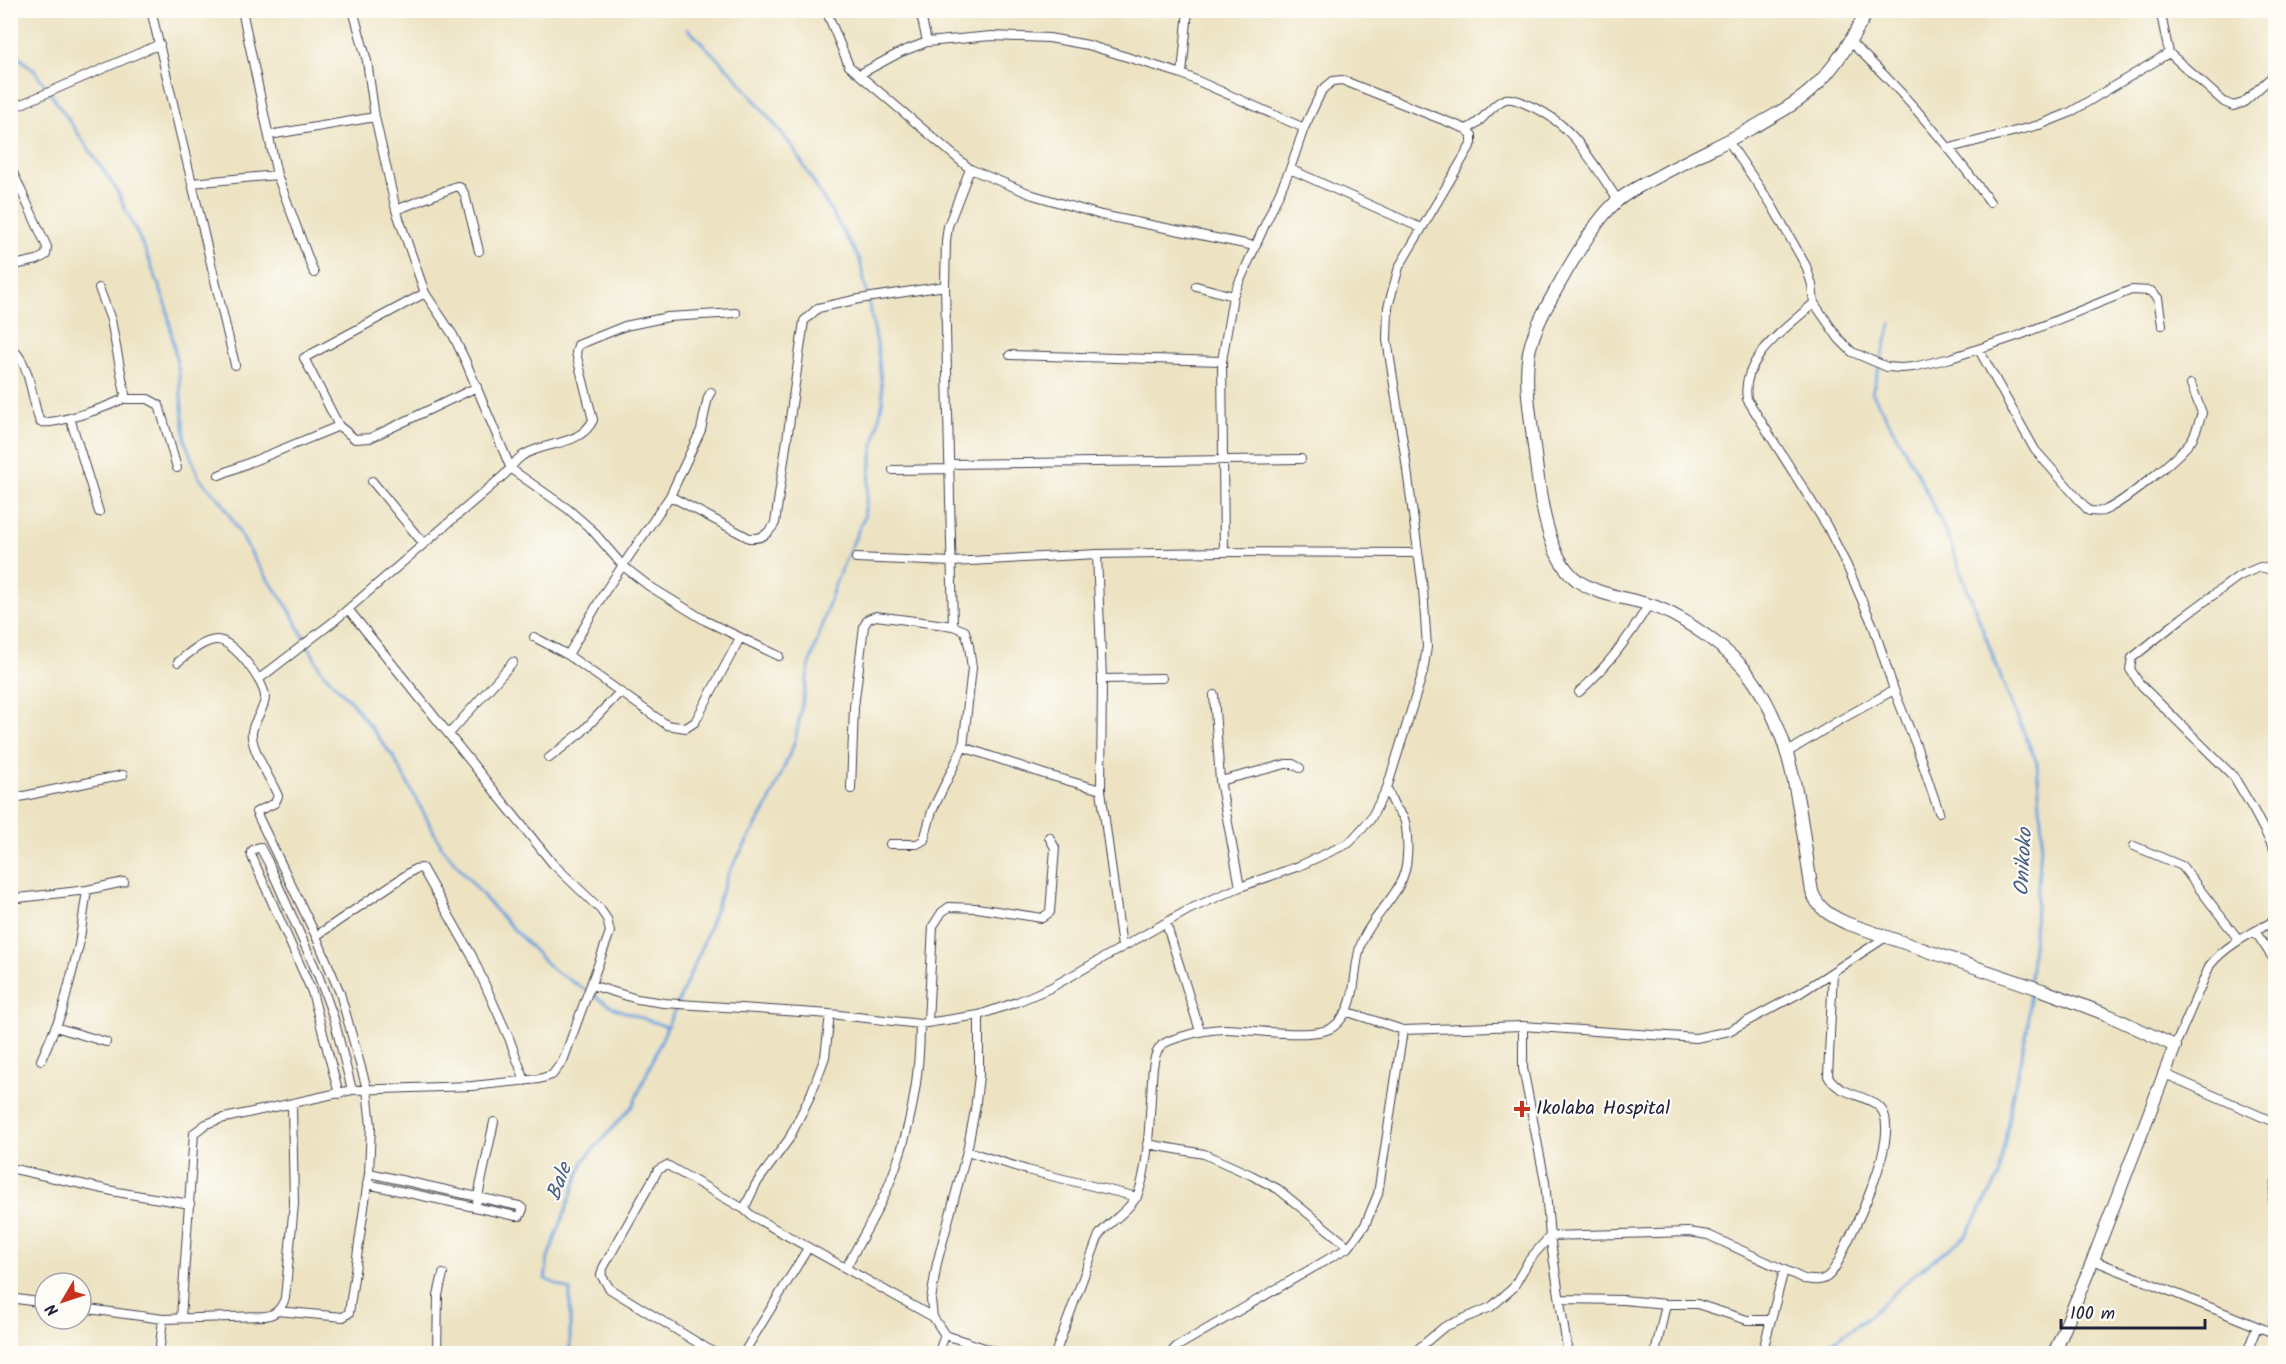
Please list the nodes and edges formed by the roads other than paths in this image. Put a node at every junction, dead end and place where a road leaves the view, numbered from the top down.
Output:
1 (151, 10) edge
2 (242, 10) edge
3 (353, 10) edge
4 (826, 10) edge
5 (920, 10) edge
6 (1188, 10) edge
7 (1868, 10) edge
8 (2160, 10) edge
9 (927, 42) junction
10 (1850, 42) junction
11 (160, 44) junction
12 (2169, 53) junction
13 (2276, 73) edge
14 (860, 74) junction
15 (1182, 74) junction
16 (10, 109) edge
17 (375, 117) junction
18 (1304, 128) junction
19 (1466, 129) junction
20 (269, 135) junction
21 (1728, 141) junction
22 (1950, 148) junction
23 (10, 166) edge
24 (970, 169) junction
25 (1290, 170) junction
26 (277, 175) junction
27 (192, 183) junction
28 (1618, 200) junction
29 (1990, 202) dead end
30 (396, 210) junction
31 (1421, 228) junction
32 (1256, 246) junction
33 (479, 251) dead end
34 (10, 266) edge
35 (314, 273) dead end
36 (945, 286) junction
37 (1196, 286) dead end
38 (99, 288) dead end
39 (425, 293) junction
40 (1233, 296) junction
41 (1814, 303) junction
42 (736, 313) dead end
43 (2162, 325) dead end
44 (10, 348) edge
45 (1979, 350) junction
46 (1010, 355) dead end
47 (1222, 361) junction
48 (235, 365) dead end
49 (2190, 384) dead end
50 (477, 387) junction
51 (711, 392) dead end
52 (123, 399) junction
53 (70, 418) junction
54 (339, 426) junction
55 (1301, 459) dead end
56 (1225, 461) junction
57 (950, 467) junction
58 (177, 468) dead end
59 (511, 469) junction
60 (893, 470) dead end
61 (219, 475) dead end
62 (372, 481) dead end
63 (670, 496) junction
64 (99, 512) dead end
65 (423, 543) junction
66 (1224, 552) junction
67 (1418, 553) junction
68 (1097, 554) junction
69 (856, 558) dead end
70 (952, 562) junction
71 (623, 566) junction
72 (2276, 571) edge
73 (1649, 604) junction
74 (348, 609) junction
75 (953, 626) junction
76 (534, 637) dead end
77 (740, 638) junction
78 (568, 655) junction
79 (779, 656) dead end
80 (513, 662) dead end
81 (178, 663) dead end
82 (1162, 678) dead end
83 (259, 679) junction
84 (1102, 679) junction
85 (1894, 690) junction
86 (620, 692) junction
87 (1579, 692) dead end
88 (1214, 695) dead end
89 (449, 734) junction
90 (963, 747) junction
91 (1788, 752) junction
92 (549, 758) dead end
93 (1300, 768) dead end
94 (123, 775) dead end
95 (1221, 781) junction
96 (1387, 788) junction
97 (851, 789) dead end
98 (1101, 790) junction
99 (10, 799) edge
100 (1939, 812) dead end
101 (1049, 837) dead end
102 (890, 844) dead end
103 (2134, 846) dead end
104 (2276, 853) edge
105 (124, 882) dead end
106 (1240, 887) junction
107 (87, 890) junction
108 (10, 899) edge
109 (2276, 920) edge
110 (1166, 923) junction
111 (2255, 931) junction
112 (316, 936) junction
113 (1886, 937) junction
114 (2239, 940) junction
115 (1122, 947) junction
116 (2276, 963) edge
117 (1833, 972) junction
118 (591, 985) junction
119 (1348, 1012) junction
120 (830, 1014) junction
121 (979, 1015) junction
122 (924, 1023) junction
123 (1523, 1026) junction
124 (55, 1027) junction
125 (1403, 1030) junction
126 (1200, 1031) junction
127 (106, 1042) dead end
128 (2175, 1046) junction
129 (40, 1060) dead end
130 (2165, 1074) junction
131 (525, 1080) junction
132 (367, 1089) junction
133 (352, 1090) junction
134 (339, 1094) junction
135 (292, 1105) junction
136 (494, 1122) dead end
137 (2276, 1123) edge
138 (1147, 1144) junction
139 (967, 1151) junction
140 (10, 1168) edge
141 (369, 1173) junction
142 (2276, 1181) edge
143 (367, 1184) junction
144 (478, 1196) junction
145 (1137, 1197) junction
146 (2272, 1200) dead end
147 (190, 1204) junction
148 (476, 1207) junction
149 (744, 1209) junction
150 (1550, 1236) junction
151 (1349, 1247) junction
152 (808, 1248) junction
153 (2093, 1260) junction
154 (846, 1268) junction
155 (1784, 1270) junction
156 (443, 1274) dead end
157 (10, 1298) edge
158 (1560, 1299) junction
159 (33, 1301) edge
160 (1666, 1304) junction
161 (93, 1310) edge
162 (277, 1311) junction
163 (933, 1317) junction
164 (181, 1318) junction
165 (163, 1319) junction
166 (1770, 1320) junction
167 (2257, 1327) junction
168 (2276, 1334) edge
169 (945, 1335) junction
170 (159, 1353) edge
171 (437, 1353) edge
172 (716, 1353) edge
173 (743, 1353) edge
174 (938, 1353) edge
175 (1002, 1353) edge
176 (1055, 1353) edge
177 (1170, 1353) edge
178 (1412, 1353) edge
179 (1568, 1353) edge
180 (1655, 1353) edge
181 (1762, 1353) edge
182 (2054, 1353) edge
183 (2246, 1353) edge

1 - 11 street
2 - 20 street
3 - 17 street
4 - 14 street
5 - 9 street
6 - 15 street
7 - 10 main road
8 - 12 street
9 - 14 street
9 - 15 street
10 - 21 main road
10 - 22 street
11 - 16 street
11 - 27 street
12 - 13 street
12 - 22 street
14 - 24 street
15 - 18 street
17 - 20 street
17 - 30 street
18 - 19 street
18 - 25 street
19 - 28 street
19 - 31 street
20 - 26 street
21 - 28 main road
21 - 41 street
22 - 29 street
23 - 34 street
24 - 32 street
24 - 36 street
25 - 31 street
25 - 32 street
26 - 27 street
26 - 35 street
27 - 48 street
28 - 73 main road
30 - 33 street
30 - 39 street
31 - 67 street
32 - 40 street
36 - 57 street
36 - 63 street
37 - 40 street
38 - 52 street
39 - 50 street
39 - 54 street
40 - 47 street
41 - 45 street
41 - 85 street
42 - 59 street
43 - 45 street
44 - 53 street
45 - 49 street
46 - 47 street
47 - 56 street
50 - 54 street
50 - 59 street
51 - 63 street
52 - 53 street
52 - 58 street
53 - 64 street
54 - 61 street
55 - 56 street
56 - 57 street
56 - 66 street
57 - 60 street
57 - 70 street
59 - 65 street
59 - 71 street
62 - 65 street
63 - 71 street
65 - 74 street
66 - 67 street
66 - 68 street
67 - 96 street
68 - 70 street
68 - 84 street
69 - 70 street
70 - 75 street
71 - 77 street
71 - 78 street
72 - 104 street
73 - 87 street
73 - 91 main road
74 - 83 street
74 - 89 street
75 - 90 street
75 - 97 street
76 - 78 street
77 - 79 street
77 - 86 street
78 - 86 street
80 - 89 street
81 - 83 street
82 - 84 street
83 - 112 street
84 - 98 street
85 - 91 street
85 - 100 street
86 - 92 street
88 - 95 street
89 - 118 street
90 - 98 street
90 - 102 street
91 - 113 main road
93 - 95 street
94 - 99 street
95 - 106 street
96 - 106 street
96 - 119 street
98 - 115 street
101 - 122 street
103 - 114 street
105 - 107 street
106 - 110 street
107 - 108 street
107 - 124 street
109 - 111 street
110 - 115 street
110 - 126 street
111 - 114 street
111 - 116 street
112 - 131 street
112 - 132 street
113 - 117 street
113 - 128 main road
114 - 128 street
115 - 121 street
117 - 123 street
117 - 155 street
118 - 120 street
118 - 131 street
119 - 125 street
119 - 126 street
120 - 122 street
120 - 149 street
121 - 122 street
121 - 139 street
122 - 154 street
123 - 125 street
123 - 150 street
124 - 127 street
124 - 129 street
125 - 151 street
126 - 138 street
128 - 130 main road
130 - 137 street
130 - 153 main road
131 - 132 street
132 - 133 street
132 - 141 street
133 - 134 street
133 - 134 street
134 - 135 street
135 - 147 street
135 - 162 street
136 - 144 street
138 - 145 street
138 - 151 street
139 - 145 street
139 - 163 street
140 - 147 street
141 - 143 street
141 - 144 street
142 - 146 street
143 - 148 street
143 - 162 street
144 - 148 street
144 - 148 street
145 - 176 street
147 - 164 street
149 - 152 street
149 - 172 street
150 - 155 street
150 - 158 street
150 - 178 street
151 - 177 street
152 - 154 street
152 - 173 street
153 - 167 street
153 - 182 main road
154 - 163 street
155 - 166 street
156 - 171 street
157 - 159 street
158 - 160 street
158 - 179 street
160 - 166 street
160 - 180 street
161 - 165 street
162 - 164 street
163 - 169 street
164 - 165 street
165 - 170 street
166 - 181 street
167 - 168 street
167 - 183 street
169 - 174 street
169 - 175 street

